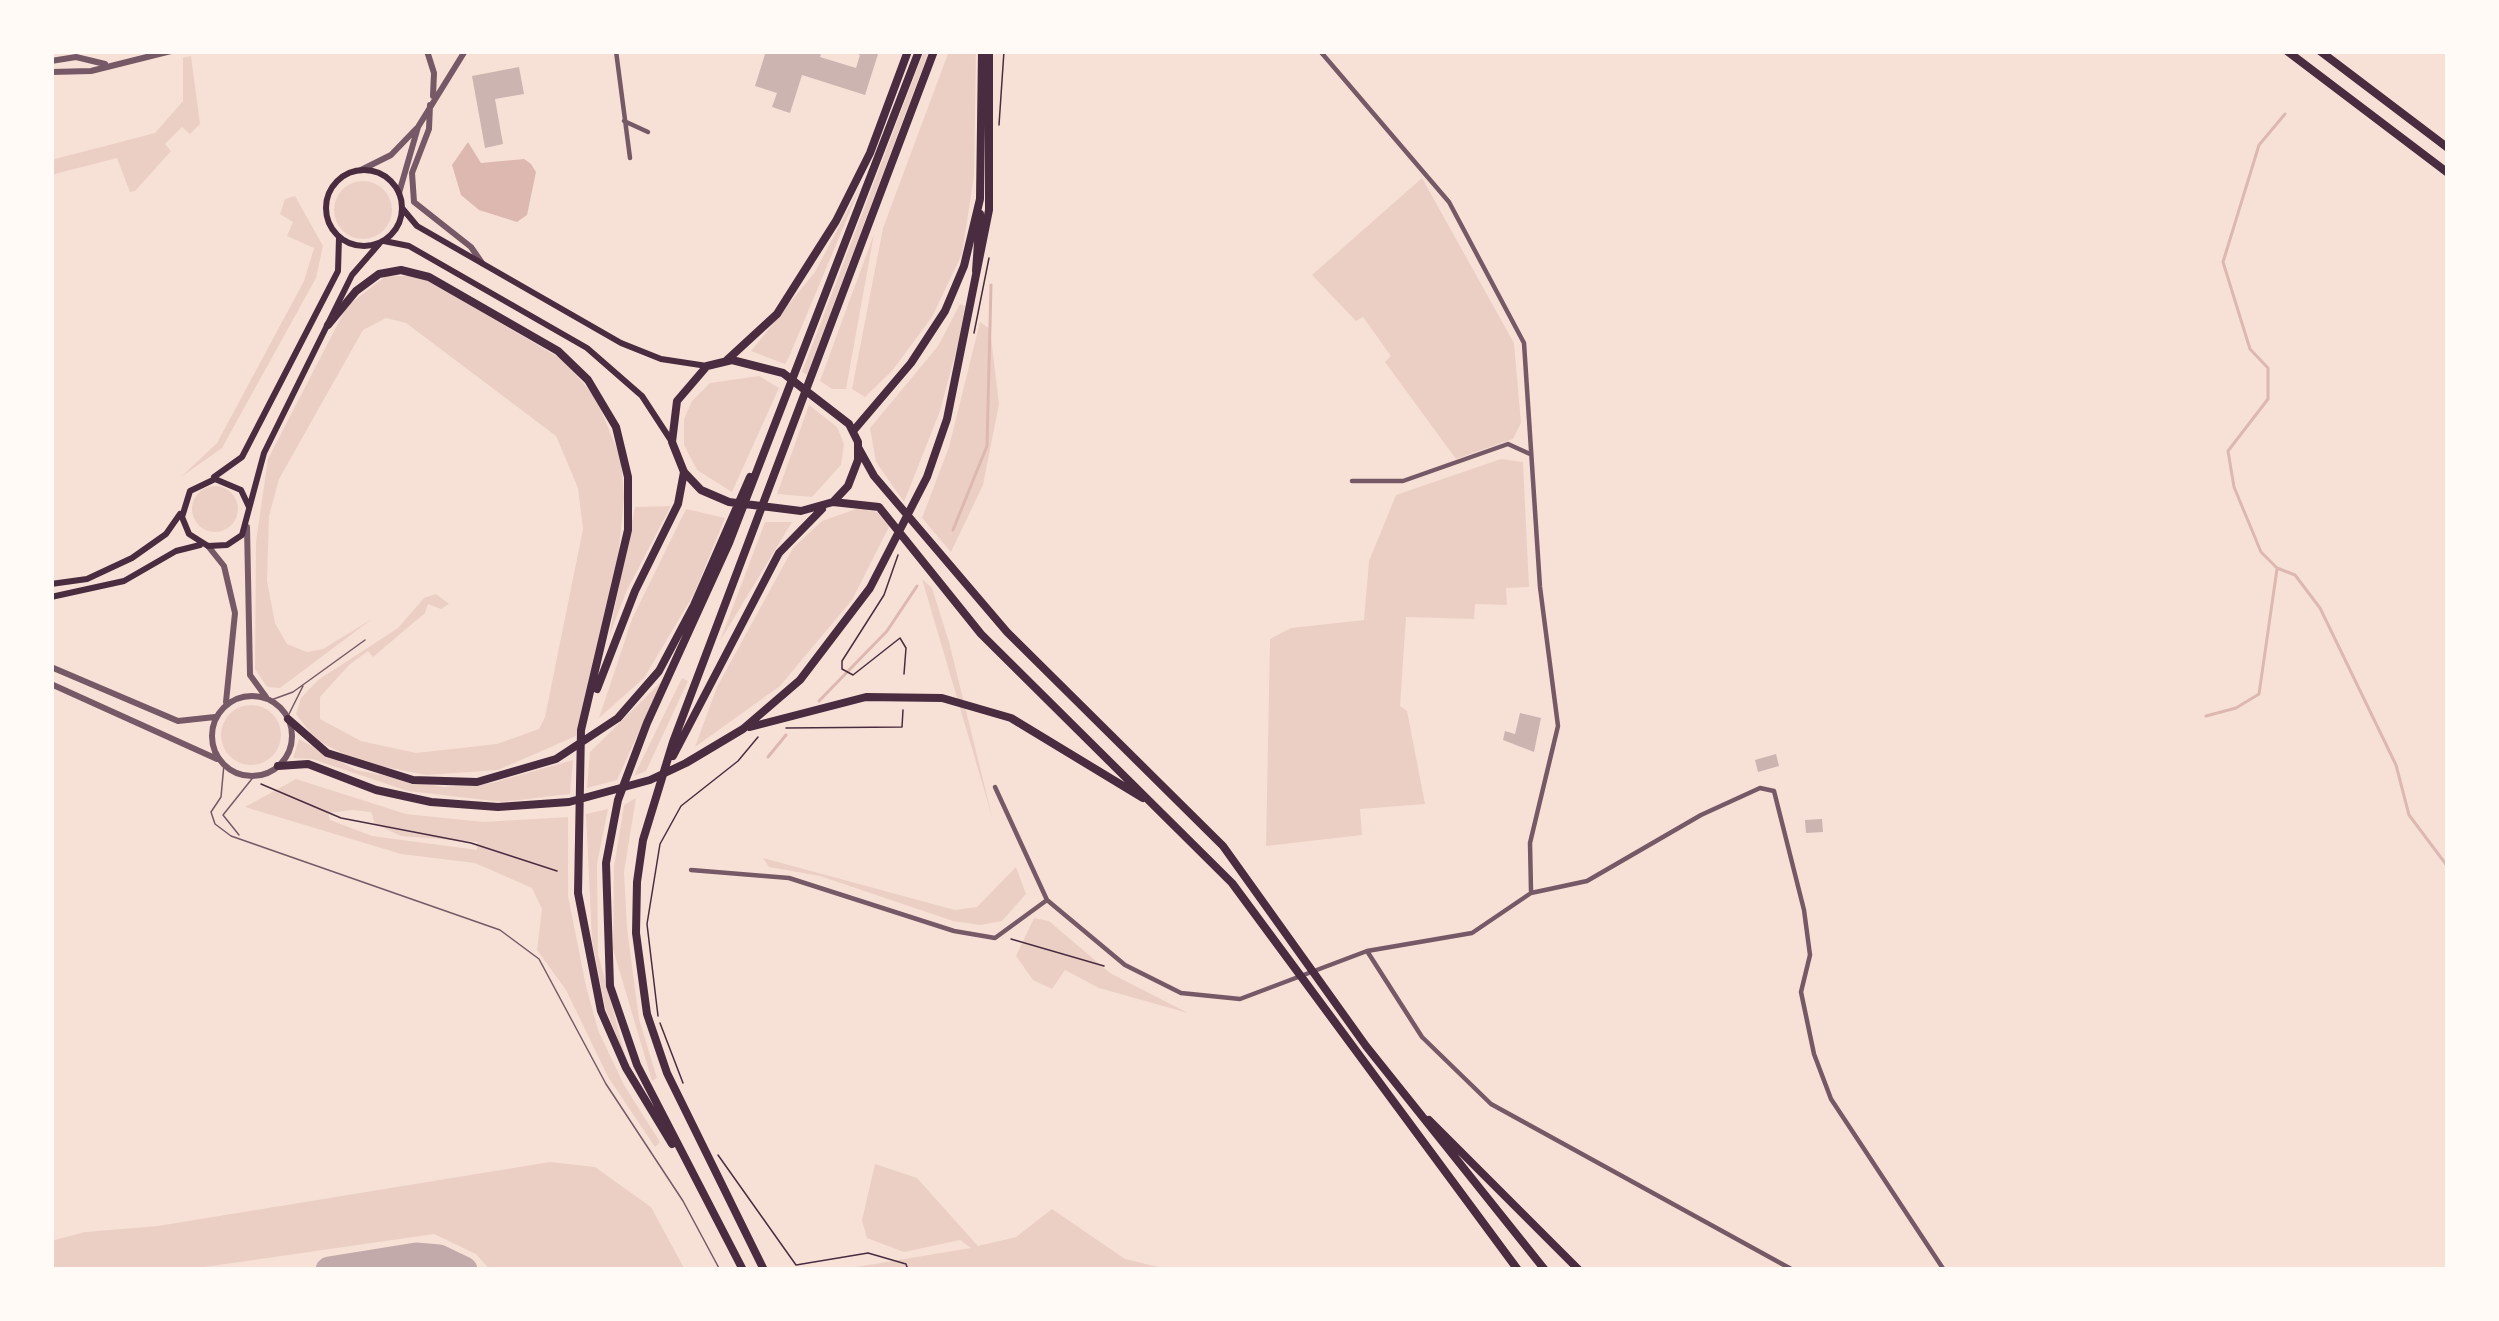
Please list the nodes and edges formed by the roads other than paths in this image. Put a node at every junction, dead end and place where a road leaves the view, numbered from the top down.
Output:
1 (171, 51) edge
2 (427, 51) edge
3 (616, 51) edge
4 (908, 51) edge
5 (919, 51) edge
6 (934, 51) edge
7 (986, 51) edge
8 (1320, 51) edge
9 (2287, 51) edge
10 (2320, 51) edge
11 (466, 53) edge
12 (51, 61) edge
13 (431, 62) junction
14 (114, 65) junction
15 (457, 66) junction
16 (51, 72) edge
17 (431, 102) junction
18 (624, 121) junction
19 (418, 127) junction
20 (648, 132) dead end
21 (2448, 148) edge
22 (630, 158) dead end
23 (361, 170) junction
24 (2448, 173) edge
25 (399, 193) junction
26 (980, 199) junction
27 (402, 208) junction
28 (339, 237) junction
29 (382, 243) junction
30 (483, 265) junction
31 (974, 295) junction
32 (328, 325) junction
33 (725, 361) junction
34 (707, 366) junction
35 (778, 417) junction
36 (854, 432) junction
37 (672, 442) junction
38 (859, 449) junction
39 (1532, 455) junction
40 (684, 472) junction
41 (205, 480) junction
42 (1352, 481) dead end
43 (829, 504) junction
44 (249, 507) junction
45 (182, 508) junction
46 (247, 527) junction
47 (206, 545) junction
48 (51, 584) edge
49 (51, 597) edge
50 (365, 640) dead end
51 (51, 668) edge
52 (305, 683) junction
53 (51, 684) edge
54 (269, 700) junction
55 (225, 706) junction
56 (218, 715) junction
57 (288, 718) junction
58 (742, 729) junction
59 (581, 730) junction
60 (222, 762) junction
61 (278, 766) junction
62 (255, 776) junction
63 (995, 787) dead end
64 (658, 790) junction
65 (1163, 812) junction
66 (242, 838) junction
67 (691, 870) dead end
68 (1531, 893) junction
69 (1047, 900) junction
70 (994, 938) junction
71 (1003, 947) dead end
72 (1367, 951) junction
73 (1402, 1094) junction
74 (686, 1162) junction
75 (720, 1270) edge
76 (743, 1270) edge
77 (764, 1270) edge
78 (1518, 1270) edge
79 (1545, 1270) edge
80 (1579, 1270) edge
81 (1793, 1270) edge
82 (1944, 1270) edge

1 - 14 street
2 - 13 street
3 - 18 street
4 - 33 highway
5 - 35 highway
6 - 64 highway
7 - 26 highway
7 - 31 highway
8 - 39 street
9 - 24 highway
10 - 21 highway
11 - 15 street
12 - 14 street
13 - 15 street
13 - 17 street
14 - 16 street
15 - 17 street
17 - 19 street
17 - 30 street
18 - 20 street
18 - 22 street
19 - 23 street
19 - 25 street
23 - 25 main road
23 - 28 main road
25 - 27 main road
26 - 31 highway
26 - 36 highway
27 - 29 main road
27 - 30 main road
28 - 29 main road
28 - 41 main road
29 - 32 main road
29 - 37 main road
30 - 34 main road
31 - 58 highway
32 - 44 main road
32 - 59 highway
33 - 34 highway
33 - 36 highway
34 - 37 highway
35 - 57 highway
35 - 74 highway
36 - 38 highway
37 - 40 highway
38 - 43 highway
38 - 73 highway
39 - 42 street
39 - 68 street
40 - 43 highway
40 - 59 highway
41 - 44 main road
41 - 45 main road
43 - 64 highway
43 - 65 highway
44 - 46 main road
45 - 47 main road
45 - 48 main road
46 - 47 main road
46 - 54 street
47 - 49 main road
47 - 55 street
50 - 52 lane
51 - 56 street
52 - 54 lane
52 - 57 lane
53 - 60 street
54 - 55 street
54 - 57 street
55 - 56 street
56 - 60 street
57 - 61 street
58 - 61 highway
58 - 65 highway
59 - 74 highway
60 - 62 street
60 - 66 lane
61 - 62 street
62 - 66 lane
63 - 69 street
64 - 77 highway
65 - 78 highway
66 - 75 lane
67 - 70 street
68 - 72 street
68 - 82 street
69 - 70 street
69 - 72 street
70 - 71 street
72 - 81 street
73 - 79 highway
73 - 80 highway
74 - 76 highway

